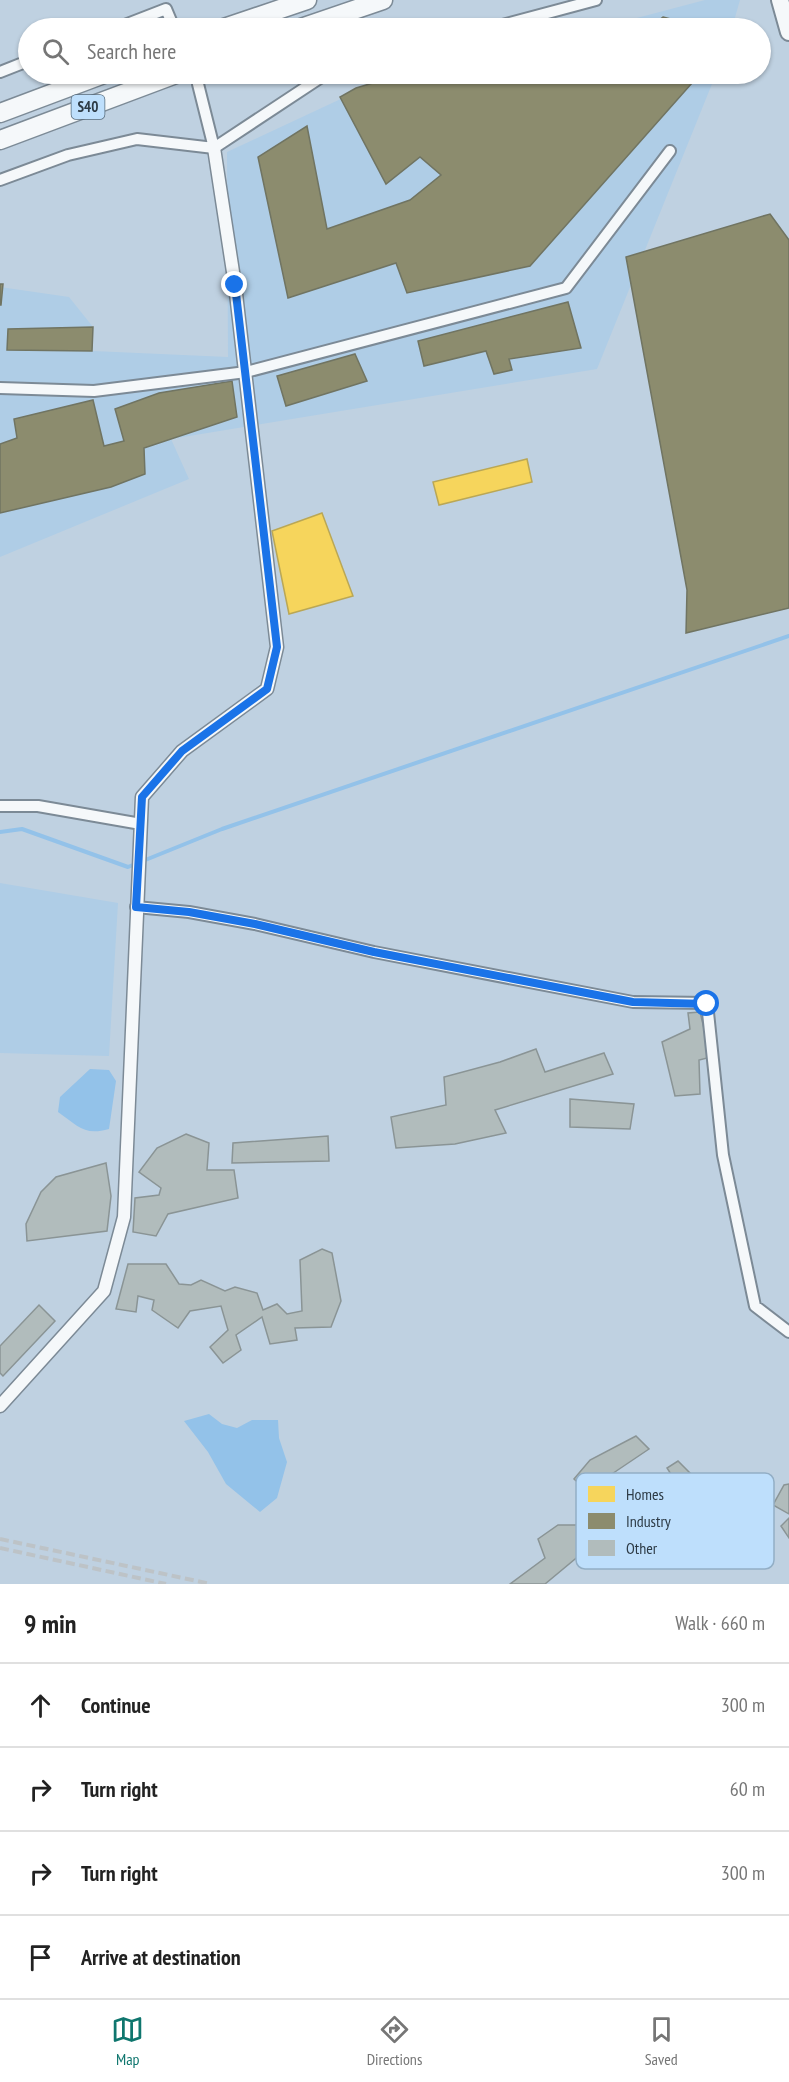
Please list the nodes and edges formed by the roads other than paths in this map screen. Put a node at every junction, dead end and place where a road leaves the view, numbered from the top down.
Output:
1 (307, 0) edge
2 (383, 0) edge
3 (596, 0) edge
4 (780, 0) edge
5 (143, 18) edge
6 (170, 18) edge
7 (254, 18) edge
8 (330, 18) edge
9 (528, 18) edge
10 (789, 32) edge
11 (18, 65) edge
12 (0, 72) edge
13 (77, 84) edge
14 (149, 84) edge
15 (198, 84) tunnel mouth
16 (311, 84) edge
17 (0, 113) edge
18 (0, 140) edge
19 (214, 148) junction
20 (670, 151) dead end
21 (0, 180) edge
22 (246, 372) junction
23 (0, 388) edge
24 (0, 806) edge
25 (141, 824) junction
26 (136, 907) junction
27 (789, 1332) edge
28 (0, 1406) edge

1 - 7 highway
2 - 8 highway
3 - 9 street
4 - 10 main road
5 - 6 street
11 - 12 street
13 - 17 highway, S40
14 - 18 highway, S40
15 - 19 street
16 - 19 street
19 - 21 street
19 - 22 street
20 - 22 street
22 - 23 street
22 - 25 street
24 - 25 street
25 - 26 street
26 - 27 street
26 - 28 street

